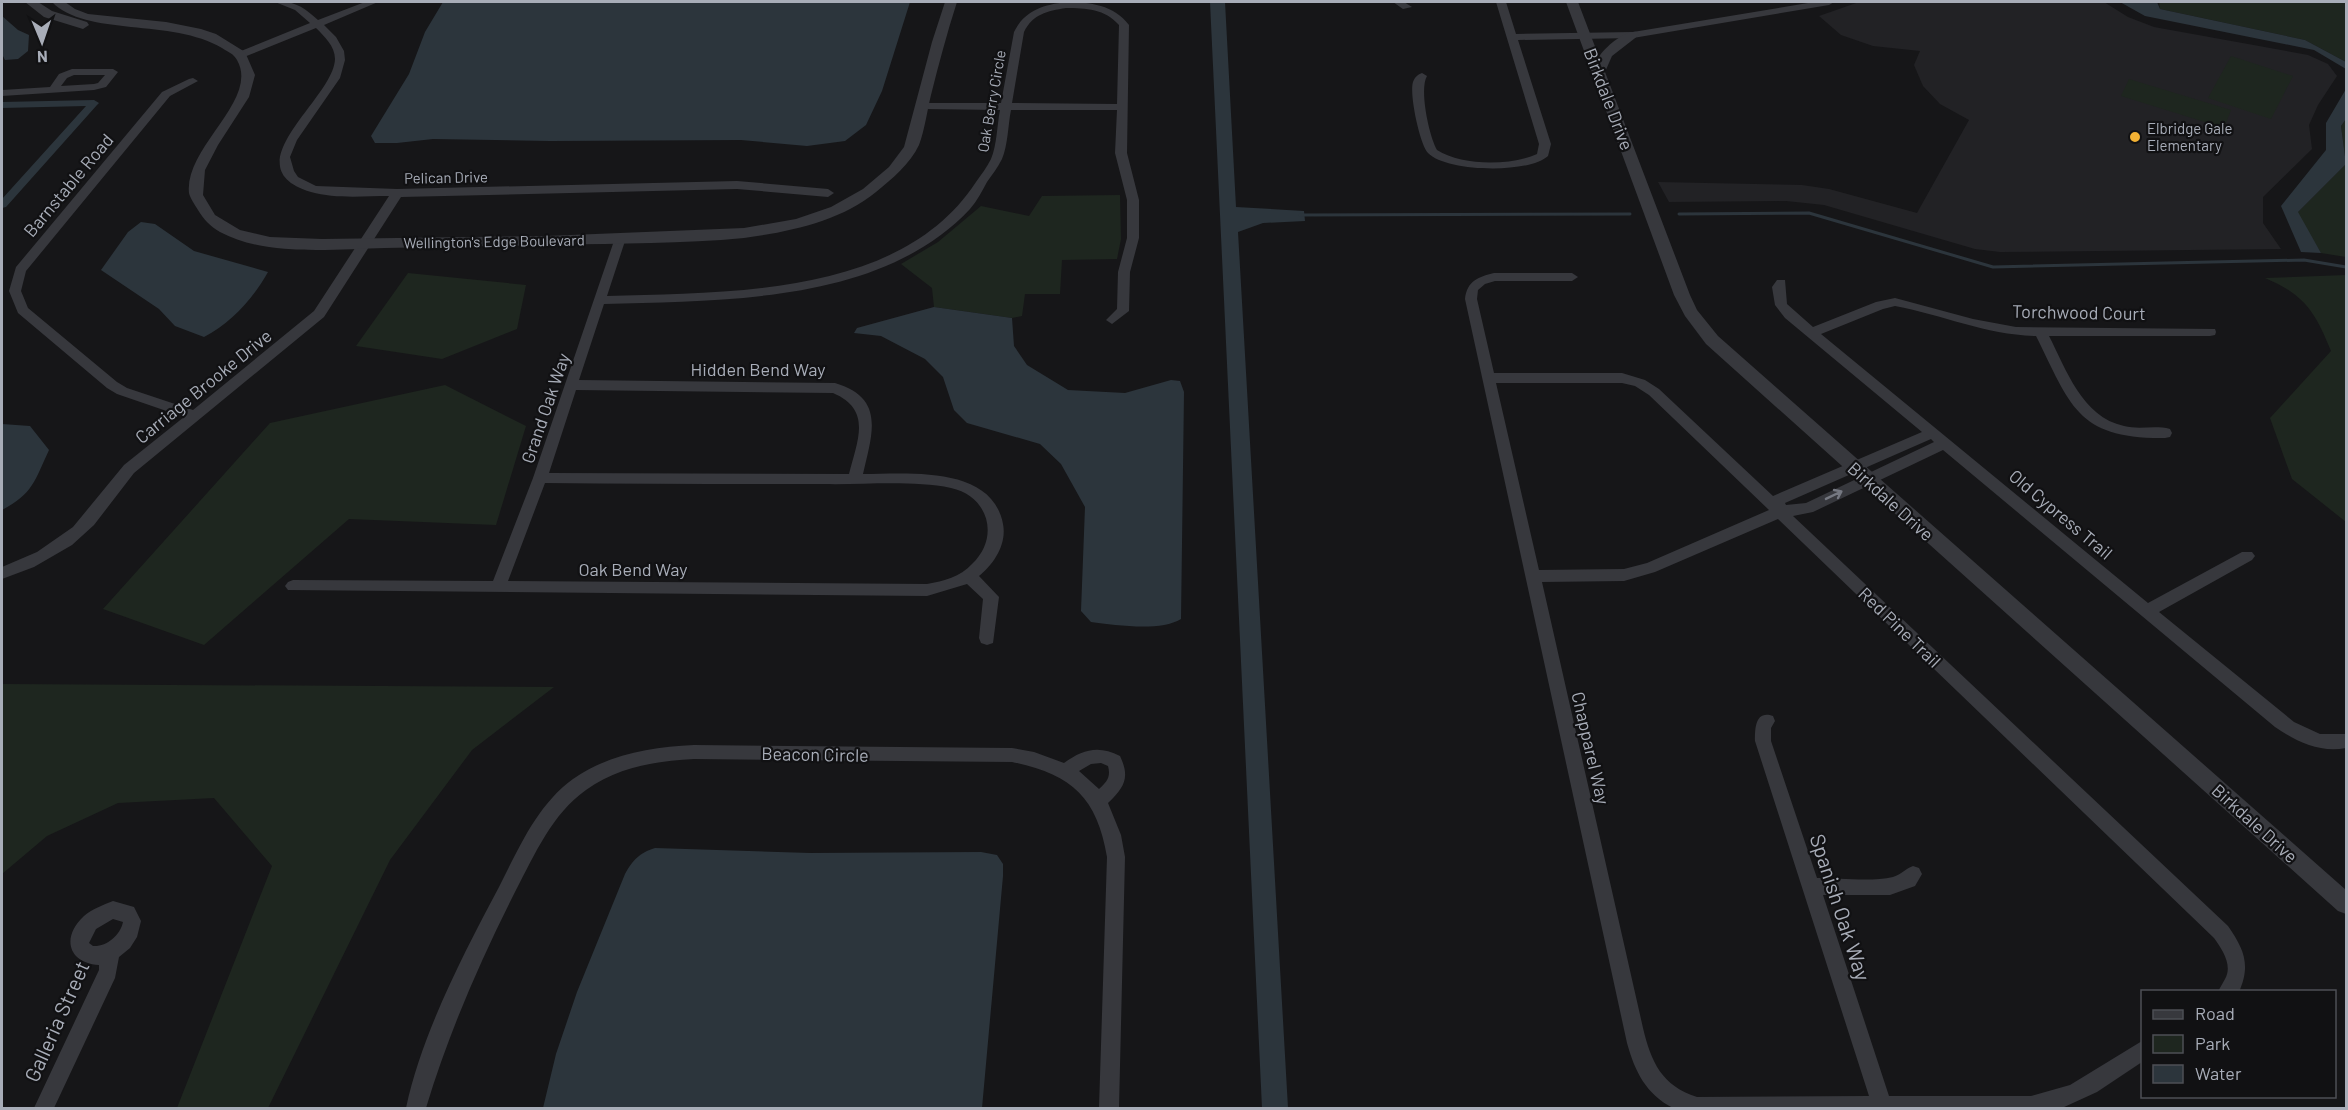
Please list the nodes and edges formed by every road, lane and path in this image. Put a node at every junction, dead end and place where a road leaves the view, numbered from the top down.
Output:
1 (31, 2) edge
2 (58, 2) edge
3 (280, 2) edge
4 (374, 2) edge
5 (951, 2) edge
6 (962, 2) edge
7 (1501, 2) edge
8 (1572, 2) edge
9 (1828, 2) edge
10 (1813, 3) edge
11 (945, 23) junction
12 (147, 25) junction
13 (316, 25) junction
14 (1633, 35) junction
15 (1512, 37) junction
16 (1585, 37) junction
17 (240, 55) junction
18 (1599, 71) junction
19 (1422, 76) dead end
20 (193, 81) dead end
21 (54, 88) dead end
22 (2, 93) edge
23 (923, 106) junction
24 (1006, 106) junction
25 (1122, 107) junction
26 (397, 193) junction
27 (828, 193) dead end
28 (620, 238) junction
29 (366, 244) junction
30 (1572, 277) dead end
31 (1781, 283) dead end
32 (600, 300) junction
33 (1112, 320) dead end
34 (2041, 332) junction
35 (2210, 332) dead end
36 (1812, 333) junction
37 (1488, 378) junction
38 (571, 386) junction
39 (193, 416) junction
40 (1932, 433) junction
41 (2164, 433) dead end
42 (1945, 443) junction
43 (1860, 473) junction
44 (540, 478) junction
45 (855, 478) junction
46 (1779, 512) junction
47 (2247, 556) dead end
48 (2, 573) edge
49 (969, 576) junction
50 (1532, 576) junction
51 (293, 586) dead end
52 (498, 587) junction
53 (2147, 611) junction
54 (987, 638) dead end
55 (1767, 722) dead end
56 (2346, 741) edge
57 (1067, 771) junction
58 (1098, 801) junction
59 (1913, 874) dead end
60 (1811, 887) junction
61 (2346, 904) edge
62 (110, 952) dead end
63 (2228, 990) edge
64 (2141, 1051) edge
65 (44, 1108) edge
66 (416, 1108) edge
67 (1110, 1108) edge
68 (1883, 1108) edge

1 - 12 street
2 - 12 street
3 - 13 street, Pelican Drive
4 - 13 street
5 - 11 street, Wellington's Edge Boulevard
6 - 11 street, Wellington's Edge Boulevard
7 - 15 street
8 - 16 street, Birkdale Drive
9 - 10 street
10 - 14 street
11 - 23 street, Wellington's Edge Boulevard
12 - 17 street
13 - 17 street
13 - 26 street, Pelican Drive
14 - 16 street
14 - 18 street
15 - 16 street
15 - 19 street
16 - 18 street, Birkdale Drive
17 - 29 street, Wellington's Edge Boulevard
18 - 43 street, Birkdale Drive
20 - 39 street, Barnstable Road
21 - 22 street
23 - 24 street
23 - 28 street, Wellington's Edge Boulevard
24 - 25 street
24 - 25 street, Oak Berry Circle
24 - 32 street, Oak Berry Circle
25 - 33 street, Oak Berry Circle
26 - 27 street, Pelican Drive
26 - 29 street, Carriage Brooke Drive
28 - 29 street, Wellington's Edge Boulevard
28 - 32 street, Grand Oak Way
29 - 39 street, Carriage Brooke Drive
30 - 37 street, Chapparel Way
31 - 36 street, Old Cypress Trail
32 - 38 street, Grand Oak Way
34 - 35 street, Torchwood Court
34 - 36 street, Torchwood Court
34 - 41 street
36 - 40 street, Old Cypress Trail
37 - 46 street, Red Pine Trail
37 - 50 street, Chapparel Way
38 - 44 street, Grand Oak Way
38 - 45 street, Hidden Bend Way
39 - 48 street, Carriage Brooke Drive
40 - 42 street, Old Cypress Trail
40 - 43 street
42 - 43 street
42 - 53 street, Old Cypress Trail
43 - 46 street
43 - 61 street, Birkdale Drive
44 - 45 street, Oak Bend Way
44 - 52 street, Grand Oak Way
45 - 49 street, Oak Bend Way
46 - 50 street
46 - 63 street, Red Pine Trail
47 - 53 street
49 - 52 street, Oak Bend Way
49 - 54 street
50 - 68 street, Chapparel Way
51 - 52 street, Oak Bend Way
53 - 56 street, Old Cypress Trail
55 - 60 street, Spanish Oak Way
57 - 58 street, Beacon Circle
57 - 58 street
57 - 66 street, Beacon Circle
58 - 67 street, Beacon Circle
59 - 60 street
60 - 68 street, Spanish Oak Way
62 - 65 street, Galleria Street
64 - 68 street

